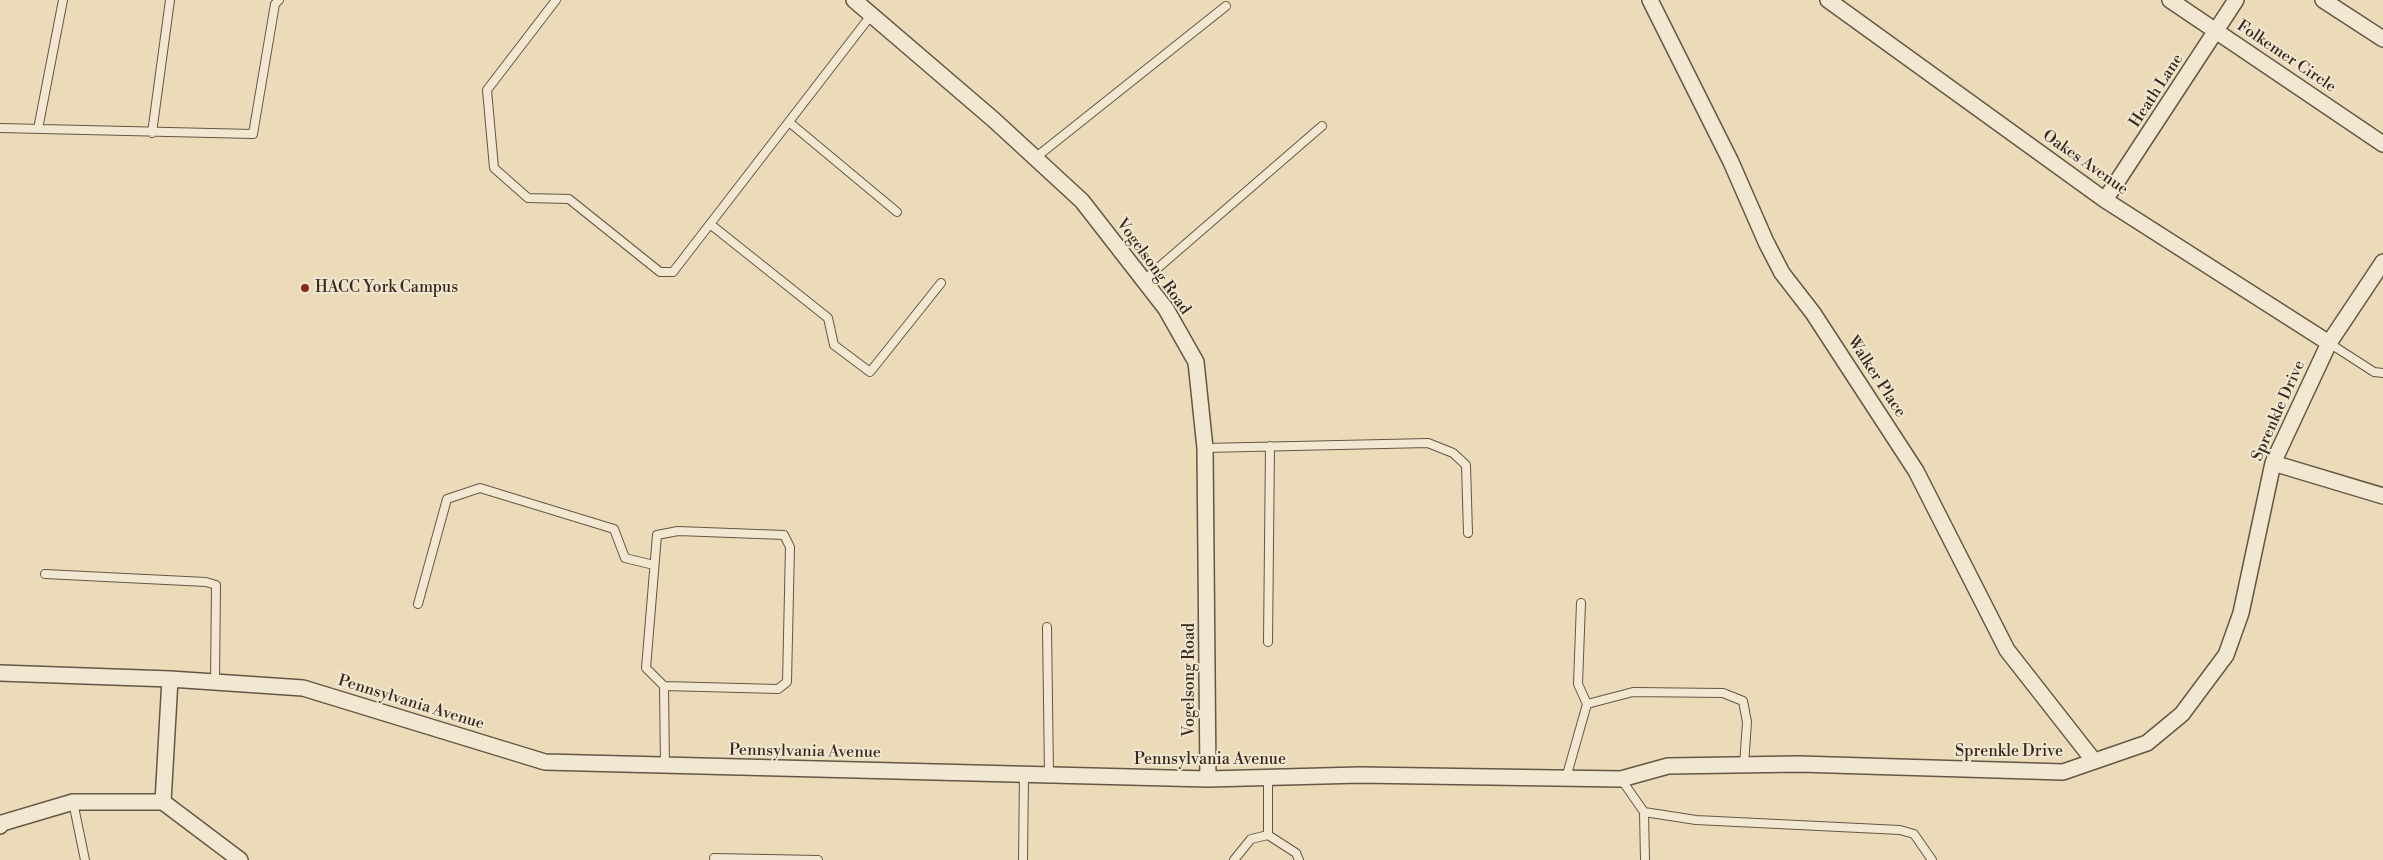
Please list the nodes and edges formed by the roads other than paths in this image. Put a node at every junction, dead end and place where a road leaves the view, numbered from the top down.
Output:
1 (63, 0) edge
2 (170, 0) edge
3 (279, 0) edge
4 (556, 0) edge
5 (854, 0) edge
6 (1650, 0) edge
7 (1828, 0) edge
8 (2170, 0) edge
9 (2236, 0) edge
10 (2323, 0) edge
11 (1226, 6) dead end
12 (872, 14) junction
13 (2217, 31) junction
14 (2383, 39) edge
15 (789, 122) junction
16 (1322, 126) dead end
17 (0, 128) edge
18 (38, 129) junction
19 (152, 133) junction
20 (2383, 144) edge
21 (1035, 158) junction
22 (2106, 200) junction
23 (897, 212) dead end
24 (710, 224) junction
25 (2383, 262) edge
26 (1144, 280) junction
27 (941, 283) dead end
28 (2329, 343) junction
29 (2383, 373) edge
30 (1270, 446) junction
31 (1205, 448) junction
32 (2273, 463) junction
33 (2383, 496) edge
34 (1468, 533) dead end
35 (654, 565) junction
36 (45, 574) dead end
37 (1581, 603) dead end
38 (418, 604) dead end
39 (1047, 627) dead end
40 (1268, 642) dead end
41 (0, 673) edge
42 (170, 679) junction
43 (215, 682) junction
44 (664, 686) junction
45 (1587, 704) junction
46 (2094, 761) junction
47 (1744, 765) junction
48 (665, 767) junction
49 (1024, 775) junction
50 (1049, 775) junction
51 (1566, 778) junction
52 (1208, 779) junction
53 (1268, 779) junction
54 (1621, 779) junction
55 (73, 802) junction
56 (163, 802) junction
57 (1644, 812) junction
58 (0, 826) edge
59 (1268, 835) junction
60 (714, 858) dead end
61 (86, 860) edge
62 (240, 860) edge
63 (818, 860) edge
64 (1023, 860) edge
65 (1234, 860) edge
66 (1299, 860) edge
67 (1645, 860) edge
68 (1932, 860) edge

1 - 18 lane
2 - 19 lane
3 - 19 lane
4 - 24 lane
5 - 12 street, Vogelsong Road
6 - 46 street, Walker Place
7 - 22 street, Oakes Avenue
8 - 13 street, Folkemer Circle
9 - 13 street, Heath Lane
10 - 14 street
11 - 21 lane
12 - 15 lane
12 - 21 street, Vogelsong Road
13 - 20 street, Folkemer Circle
13 - 22 street, Heath Lane
15 - 23 lane
15 - 24 lane
16 - 26 lane
17 - 18 lane
18 - 19 lane
21 - 26 street, Vogelsong Road
22 - 28 street, Oakes Avenue
24 - 27 lane
25 - 28 street, Sprenkle Drive
26 - 31 street, Vogelsong Road
28 - 29 lane
28 - 32 street, Sprenkle Drive
30 - 31 lane
30 - 34 lane
30 - 40 lane
31 - 52 street, Vogelsong Road
32 - 33 street
32 - 46 street, Sprenkle Drive
35 - 38 lane
35 - 44 lane
35 - 44 lane
36 - 43 lane
37 - 45 lane
39 - 50 lane
41 - 42 street, Pennsylvania Avenue
42 - 43 street, Pennsylvania Avenue
42 - 56 street
43 - 48 street, Pennsylvania Avenue
44 - 48 lane
45 - 47 lane
45 - 51 lane
46 - 47 street, Sprenkle Drive
47 - 54 street, Sprenkle Drive
48 - 49 street, Pennsylvania Avenue
49 - 50 street, Pennsylvania Avenue
49 - 64 lane
50 - 52 street, Pennsylvania Avenue
51 - 53 street, Pennsylvania Avenue
51 - 54 street, Pennsylvania Avenue
52 - 53 street, Pennsylvania Avenue
53 - 59 lane
54 - 57 lane
55 - 56 street
55 - 58 street
55 - 61 lane
56 - 62 street
57 - 67 lane
57 - 68 lane
59 - 65 lane
59 - 66 lane
60 - 63 lane

